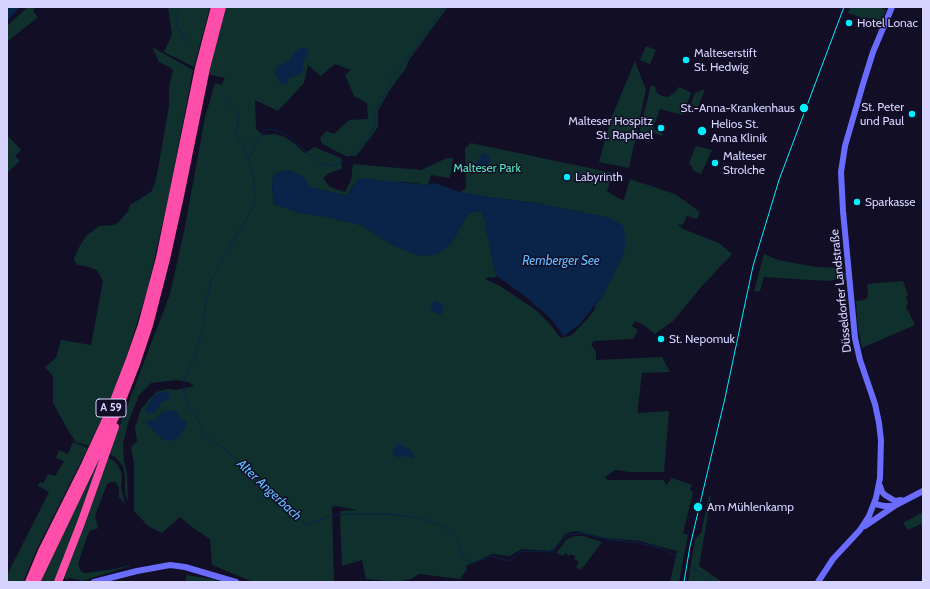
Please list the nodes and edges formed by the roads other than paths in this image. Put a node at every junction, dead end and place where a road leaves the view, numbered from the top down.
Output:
1 (215, 7) edge
2 (222, 7) edge
3 (892, 7) edge
4 (123, 398) junction
5 (879, 483) junction
6 (923, 490) edge
7 (908, 498) junction
8 (875, 504) junction
9 (896, 505) junction
10 (860, 530) junction
11 (62, 572) junction
12 (28, 582) edge
13 (36, 582) edge
14 (58, 582) edge
15 (65, 582) edge
16 (94, 582) edge
17 (236, 582) edge
18 (818, 582) edge

1 - 12 highway, A 59
2 - 4 highway, A 59
3 - 5 main road, Düsseldorfer Landstraße
4 - 11 highway
4 - 13 highway, A 59
5 - 7 main road
5 - 8 main road, Düsseldorfer Landstraße
6 - 7 main road
7 - 9 main road
8 - 9 main road
8 - 10 main road, Düsseldorfer Landstraße
9 - 10 main road
10 - 18 main road, Düsseldorfer Landstraße
11 - 14 highway
11 - 15 highway
16 - 17 main road

